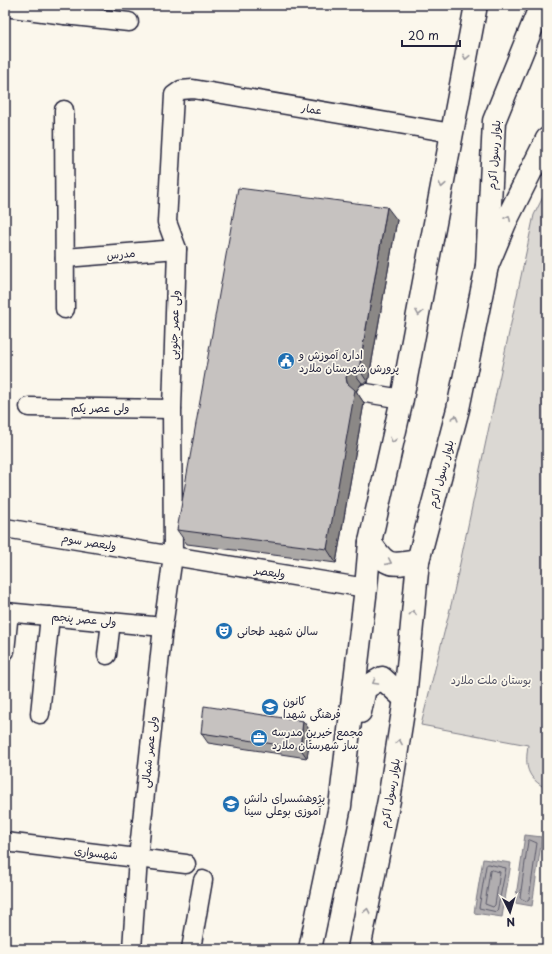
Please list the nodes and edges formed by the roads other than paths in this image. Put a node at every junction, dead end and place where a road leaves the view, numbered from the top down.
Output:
1 (476, 5) edge
2 (541, 5) edge
3 (5, 7) edge
4 (66, 10) edge
5 (129, 22) dead end
6 (174, 95) joint
7 (64, 110) dead end
8 (452, 133) junction
9 (547, 139) edge
10 (177, 249) junction
11 (65, 258) junction
12 (487, 266) junction
13 (65, 309) dead end
14 (366, 393) dead end
15 (402, 399) junction
16 (29, 407) dead end
17 (172, 408) junction
18 (5, 528) edge
19 (370, 542) junction
20 (173, 556) junction
21 (418, 561) junction
22 (366, 588) junction
23 (7, 612) edge
24 (50, 616) junction
25 (111, 622) junction
26 (163, 627) junction
27 (5, 651) edge
28 (107, 655) dead end
29 (406, 699) junction
30 (40, 714) dead end
31 (340, 806) junction
32 (5, 842) edge
33 (138, 858) junction
34 (186, 864) dead end
35 (203, 880) dead end
36 (132, 949) edge
37 (191, 949) edge
38 (310, 949) edge
39 (359, 949) edge

1 -> 8 main road
2 - 12 main road, بلوار رسول اکرم
3 - 4 street
4 - 5 street
6 - 8 street, عمار
6 - 10 street, ولی عصر جنوبی
7 - 11 street
8 -> 15 main road
12 -> 9 main road
10 - 11 street, مدرس
10 - 17 street, ولی عصر جنوبی
11 - 13 street
21 -> 12 main road, بلوار رسول اکرم
14 - 15 street
15 -> 19 main road
16 - 17 street, ولی عصر یکم
17 - 20 street, ولی عصر جنوبی
18 - 20 street, ولیعصر سوم
19 -> 21 main road
19 - 22 main road
20 - 22 street, ولیعصر
20 - 26 street, ولی عصر شمالی
29 -> 21 main road, بلوار رسول اکرم
22 - 31 main road
23 - 24 street, ولی عصر پنجم
23 - 27 street
24 - 25 street, ولی عصر پنجم
24 - 30 street
25 - 26 street, ولی عصر پنجم
25 - 28 street
26 - 33 street, ولی عصر شمالی
29 -> 31 main road
39 -> 29 main road, بلوار رسول اکرم
31 - 38 main road
32 - 33 street, شهسواری
33 - 34 street, شهسواری
33 - 36 street, ولی عصر شمالی
35 - 37 street

